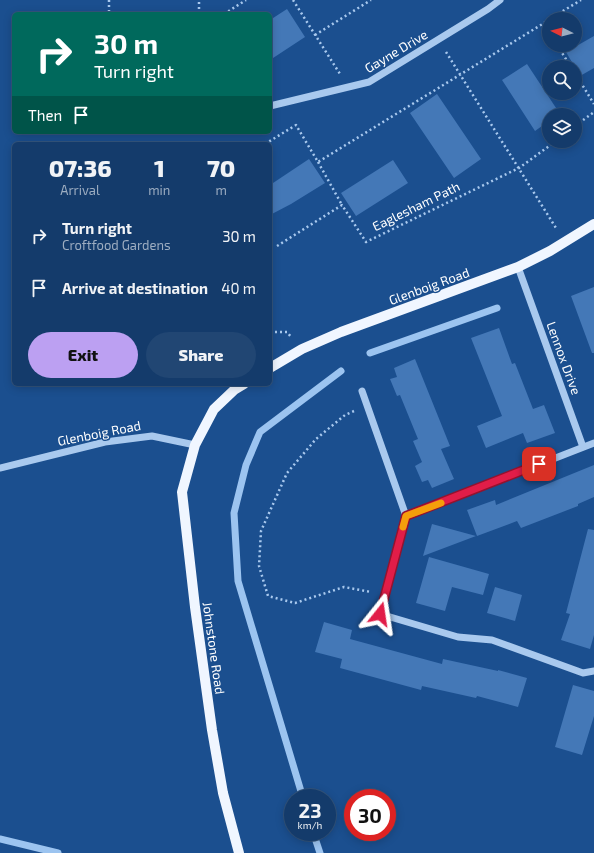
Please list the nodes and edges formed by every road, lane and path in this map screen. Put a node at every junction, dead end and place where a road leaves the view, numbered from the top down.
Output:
1 (109, 0) edge
2 (199, 0) edge
3 (246, 0) edge
4 (293, 0) edge
5 (371, 0) edge
6 (500, 0) edge
7 (581, 0) edge
8 (109, 12) edge
9 (199, 12) edge
10 (227, 12) edge
11 (561, 12) edge
12 (542, 24) edge
13 (315, 35) junction
14 (438, 40) junction
15 (461, 74) junction
16 (582, 84) edge
17 (348, 87) junction
18 (594, 104) edge
19 (272, 106) edge
20 (594, 112) edge
21 (582, 121) edge
22 (268, 142) edge
23 (546, 148) edge
24 (318, 162) junction
25 (519, 168) junction
26 (342, 204) junction
27 (594, 224) edge
28 (565, 242) junction
29 (277, 246) dead end
30 (518, 267) junction
31 (272, 367) edge
32 (241, 386) edge
33 (362, 391) dead end
34 (367, 405) junction
35 (594, 442) edge
36 (195, 445) junction
37 (583, 447) junction
38 (0, 468) edge
39 (406, 516) junction
40 (385, 594) junction
41 (594, 671) edge
42 (239, 853) edge

1 - 8 path
2 - 9 path
3 - 10 path
4 - 13 path
5 - 13 path
6 - 14 street, Gayne Drive
7 - 11 path
12 - 15 path
13 - 17 path
14 - 15 path
14 - 17 street, Gayne Drive
15 - 24 path
15 - 25 path
16 - 18 path
17 - 19 street, Gayne Drive
20 - 21 path
22 - 24 path
23 - 25 path, Eaglesham Path
24 - 26 path
25 - 26 path, Eaglesham Path
25 - 28 path
26 - 29 path
27 - 28 main road, Glenboig Road
28 - 30 main road, Glenboig Road
30 - 31 main road, Glenboig Road
30 - 37 street, Lennox Drive
32 - 36 main road
33 - 34 street
34 - 39 street
34 - 40 path
35 - 37 street
36 - 38 street, Glenboig Road
36 - 42 main road, Johnstone Road
37 - 39 street
39 - 40 street
40 - 41 street

